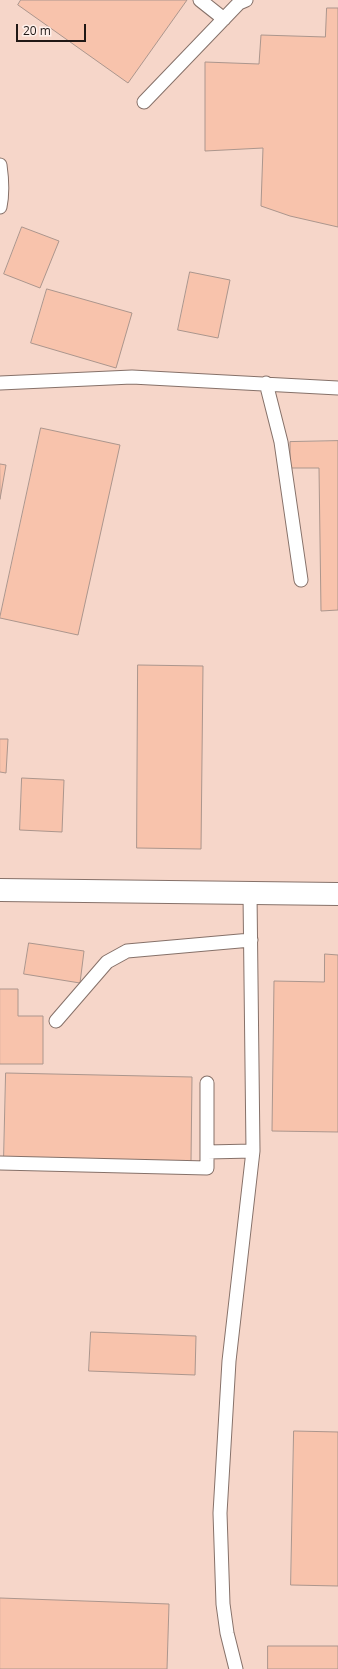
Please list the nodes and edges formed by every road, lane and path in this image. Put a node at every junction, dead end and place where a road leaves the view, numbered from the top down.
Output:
1 (200, 0) edge
2 (246, 0) edge
3 (224, 19) junction
4 (144, 102) dead end
5 (0, 165) edge
6 (0, 207) edge
7 (0, 383) edge
8 (266, 383) junction
9 (338, 388) edge
10 (301, 580) dead end
11 (0, 890) edge
12 (250, 894) junction
13 (338, 894) edge
14 (251, 940) junction
15 (56, 1021) dead end
16 (207, 1083) dead end
17 (253, 1151) junction
18 (207, 1152) junction
19 (0, 1163) edge
20 (236, 1669) edge

1 - 3 lane
2 - 3 lane
3 - 4 lane
5 - 6 lane
7 - 8 lane
8 - 9 lane
8 - 10 lane
11 - 12 street
12 - 13 street
12 - 14 lane
14 - 15 lane
14 - 17 lane
16 - 18 lane
17 - 18 lane
17 - 20 lane
18 - 19 lane

